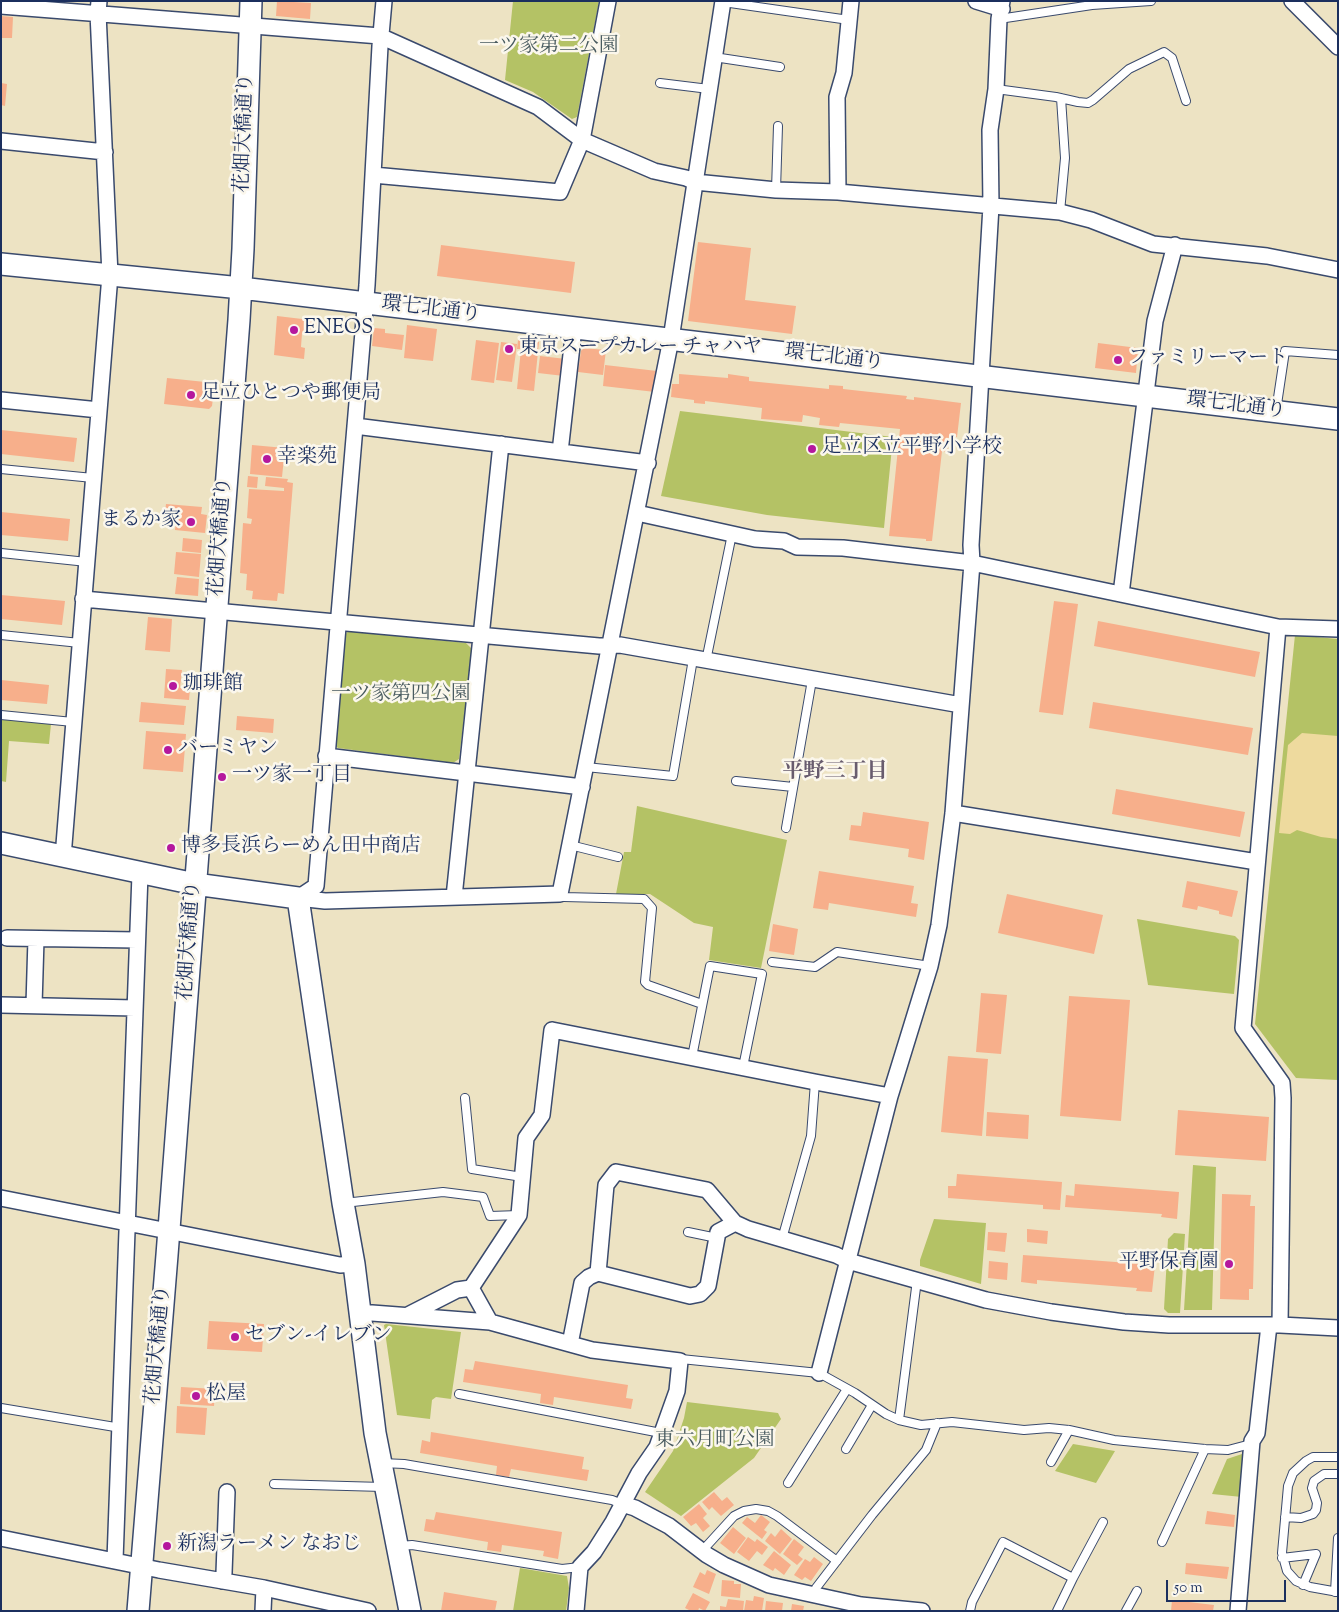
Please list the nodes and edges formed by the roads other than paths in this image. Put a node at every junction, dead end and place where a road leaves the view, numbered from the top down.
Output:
1 (251, 1) edge
2 (384, 1) edge
3 (608, 1) edge
4 (851, 1) edge
5 (976, 1) edge
6 (1151, 1) edge
7 (1292, 1) edge
8 (723, 2) edge
9 (1, 6) edge
10 (99, 7) edge
11 (1001, 10) edge
12 (849, 20) junction
13 (250, 25) junction
14 (380, 36) junction
15 (1338, 47) edge
16 (714, 56) junction
17 (780, 68) dead end
18 (660, 82) dead end
19 (709, 89) junction
20 (996, 89) junction
21 (1061, 98) junction
22 (1186, 101) dead end
23 (778, 126) dead end
24 (582, 140) junction
25 (1, 142) edge
26 (105, 152) junction
27 (374, 174) junction
28 (695, 182) junction
29 (776, 190) junction
30 (838, 192) junction
31 (991, 206) junction
32 (1060, 212) junction
33 (1175, 245) junction
34 (1, 264) edge
35 (1338, 270) edge
36 (110, 275) junction
37 (241, 288) junction
38 (365, 303) junction
39 (574, 328) junction
40 (671, 340) junction
41 (1338, 355) edge
42 (981, 376) junction
43 (1144, 396) junction
44 (1, 400) edge
45 (99, 410) junction
46 (1276, 411) junction
47 (1338, 419) edge
48 (355, 426) junction
49 (501, 444) junction
50 (560, 452) junction
51 (648, 463) junction
52 (1, 469) edge
53 (93, 478) junction
54 (637, 513) junction
55 (732, 534) junction
56 (1, 553) edge
57 (86, 562) junction
58 (972, 563) junction
59 (1121, 594) junction
60 (83, 599) junction
61 (217, 612) junction
62 (338, 622) junction
63 (1278, 627) junction
64 (1338, 629) edge
65 (1, 635) edge
66 (481, 636) junction
67 (80, 643) junction
68 (610, 645) junction
69 (699, 660) junction
70 (812, 680) junction
71 (960, 705) junction
72 (1, 715) edge
73 (73, 722) junction
74 (326, 756) junction
75 (586, 767) junction
76 (467, 773) junction
77 (736, 781) dead end
78 (582, 787) junction
79 (793, 787) junction
80 (953, 813) junction
81 (786, 828) dead end
82 (1, 843) edge
83 (570, 845) junction
84 (63, 857) junction
85 (618, 857) dead end
86 (1258, 862) junction
87 (140, 874) junction
88 (195, 884) junction
89 (560, 894) junction
90 (454, 897) junction
91 (298, 898) junction
92 (8, 938) dead end
93 (36, 939) junction
94 (137, 940) junction
95 (772, 962) dead end
96 (930, 966) junction
97 (702, 1004) junction
98 (1, 1005) edge
99 (34, 1005) junction
100 (135, 1008) junction
101 (692, 1057) junction
102 (743, 1067) junction
103 (815, 1082) junction
104 (890, 1096) junction
105 (465, 1098) dead end
106 (522, 1177) junction
107 (1, 1198) edge
108 (343, 1204) junction
109 (519, 1215) junction
110 (127, 1223) junction
111 (735, 1223) junction
112 (169, 1232) junction
113 (688, 1232) dead end
114 (717, 1238) junction
115 (782, 1239) junction
116 (848, 1261) junction
117 (354, 1264) junction
118 (598, 1273) junction
119 (917, 1280) junction
120 (470, 1288) junction
121 (361, 1313) junction
122 (408, 1316) junction
123 (490, 1322) junction
124 (1274, 1325) junction
125 (1338, 1328) edge
126 (570, 1344) junction
127 (680, 1361) junction
128 (819, 1373) junction
129 (847, 1388) junction
130 (459, 1394) dead end
131 (872, 1405) junction
132 (1, 1408) edge
133 (899, 1420) junction
134 (938, 1423) junction
135 (121, 1428) junction
136 (1069, 1430) junction
137 (661, 1433) junction
138 (1252, 1441) junction
139 (846, 1449) dead end
140 (1205, 1449) junction
141 (1338, 1457) edge
142 (1051, 1462) dead end
143 (380, 1463) junction
144 (1338, 1474) edge
145 (788, 1483) dead end
146 (274, 1484) dead end
147 (385, 1487) junction
148 (227, 1492) dead end
149 (622, 1504) junction
150 (1285, 1517) junction
151 (1103, 1522) dead end
152 (1, 1538) edge
153 (1338, 1538) edge
154 (1162, 1542) dead end
155 (397, 1546) junction
156 (702, 1552) junction
157 (1282, 1558) junction
158 (115, 1560) junction
159 (836, 1561) junction
160 (142, 1566) junction
161 (580, 1567) junction
162 (1073, 1578) junction
163 (222, 1581) junction
164 (1303, 1585) junction
165 (264, 1588) junction
166 (1137, 1591) dead end
167 (1336, 1592) edge
168 (814, 1595) junction
169 (845, 1606) edge
170 (138, 1611) edge
171 (263, 1611) edge
172 (368, 1611) edge
173 (410, 1611) edge
174 (576, 1611) edge
175 (922, 1611) edge
176 (970, 1611) edge
177 (1057, 1611) edge
178 (1126, 1611) edge
179 (1238, 1611) edge

1 - 13 street, 花畑大橋通り
2 - 14 street
3 - 24 street
4 - 12 street
5 - 11 street
6 - 11 lane
7 - 15 street
8 - 12 lane
8 - 16 street
9 - 10 street
10 - 13 street
10 - 26 street
11 - 20 street
12 - 30 street
13 - 14 street
13 - 37 street, 花畑大橋通り
14 - 24 street
14 - 27 street
16 - 17 lane
16 - 19 street
18 - 19 lane
19 - 28 street
20 - 21 lane
20 - 31 street
21 - 22 lane
21 - 32 lane
23 - 29 lane
24 - 27 street
24 - 28 street
25 - 26 street
26 - 36 street
27 - 38 street
28 - 29 street
28 - 40 street
29 - 30 street
30 - 31 street
31 - 32 street
31 - 42 street
32 - 33 street
33 - 35 street
33 - 43 street
34 - 36 street, 環七北通り
36 - 37 street, 環七北通り
36 - 45 street
37 - 38 street, 環七北通り
37 - 61 street, 花畑大橋通り
38 - 39 street, 環七北通り
38 - 48 street
39 - 40 street, 環七北通り
39 - 50 street
40 - 42 street, 環七北通り
40 - 51 street
41 - 46 lane
42 - 43 street, 環七北通り
42 - 58 street
43 - 46 street, 環七北通り
43 - 59 street
44 - 45 street
45 - 53 street
46 - 47 street, 環七北通り
48 - 49 street
48 - 62 street
49 - 50 street
49 - 66 street
50 - 51 street
51 - 54 street
52 - 53 lane
53 - 57 street
54 - 55 street
54 - 68 street
55 - 58 street
55 - 69 lane
56 - 57 lane
57 - 60 street
58 - 59 street
58 - 71 street
59 - 63 street
60 - 61 street
60 - 67 street
61 - 62 street
61 - 88 street, 花畑大橋通り
62 - 66 street
62 - 74 street
63 - 64 street
63 - 86 street
65 - 67 lane
66 - 68 street
66 - 76 street
67 - 73 street
68 - 69 street
68 - 75 street
69 - 70 street
69 - 75 lane
70 - 71 street
70 - 79 lane
71 - 80 street
72 - 73 lane
73 - 84 street
74 - 76 street
74 - 91 street
75 - 78 street
76 - 78 street
76 - 90 street
77 - 79 lane
78 - 83 street
79 - 81 lane
80 - 86 street
80 - 96 street
82 - 84 street
83 - 85 lane
83 - 89 street
84 - 87 street
86 - 124 street
87 - 88 street
87 - 94 street
88 - 91 street
88 - 112 street, 花畑大橋通り
89 - 90 street
89 - 97 lane
90 - 91 street
91 - 108 street
92 - 93 street
93 - 94 street
93 - 99 street
94 - 100 street
95 - 96 lane
96 - 104 street
97 - 101 lane
97 - 102 lane
98 - 99 street
99 - 100 street
100 - 110 street
101 - 102 street
101 - 106 street
102 - 103 street
103 - 104 street
103 - 115 lane
104 - 116 street
105 - 106 lane
106 - 109 street
107 - 110 street
108 - 109 lane
108 - 117 street
109 - 120 street
110 - 112 street
110 - 135 street
111 - 114 street
111 - 115 street
111 - 118 street
112 - 117 street
112 - 160 street, 花畑大橋通り
113 - 114 lane
114 - 118 street
115 - 116 street
116 - 119 street
116 - 128 street
117 - 121 street
118 - 126 street
119 - 124 street
119 - 133 lane
120 - 122 street
120 - 123 street
121 - 122 street
121 - 143 street
122 - 123 street
123 - 126 street
124 - 125 street
124 - 138 street
126 - 127 street
127 - 128 lane
127 - 137 street
128 - 129 lane
129 - 131 lane
129 - 145 lane
130 - 137 lane
131 - 133 lane
131 - 139 lane
132 - 135 lane
133 - 134 lane
134 - 136 lane
134 - 159 lane
135 - 158 street
136 - 140 lane
136 - 142 lane
137 - 149 street
138 - 140 lane
138 - 179 street
140 - 154 lane
141 - 150 lane
143 - 147 street
143 - 149 lane
144 - 150 lane
146 - 147 lane
147 - 155 street
148 - 163 street
149 - 156 street
149 - 161 street
150 - 157 lane
151 - 162 lane
152 - 158 street
153 - 167 lane
155 - 161 lane
155 - 173 street
156 - 159 lane
156 - 168 street
157 - 164 lane
157 - 164 lane
158 - 160 street
159 - 168 lane
160 - 163 street
160 - 170 street, 花畑大橋通り
161 - 174 street
162 - 176 lane
162 - 177 lane
163 - 165 street
164 - 167 lane
165 - 171 street
165 - 172 street
166 - 178 lane
168 - 169 street
169 - 175 street

